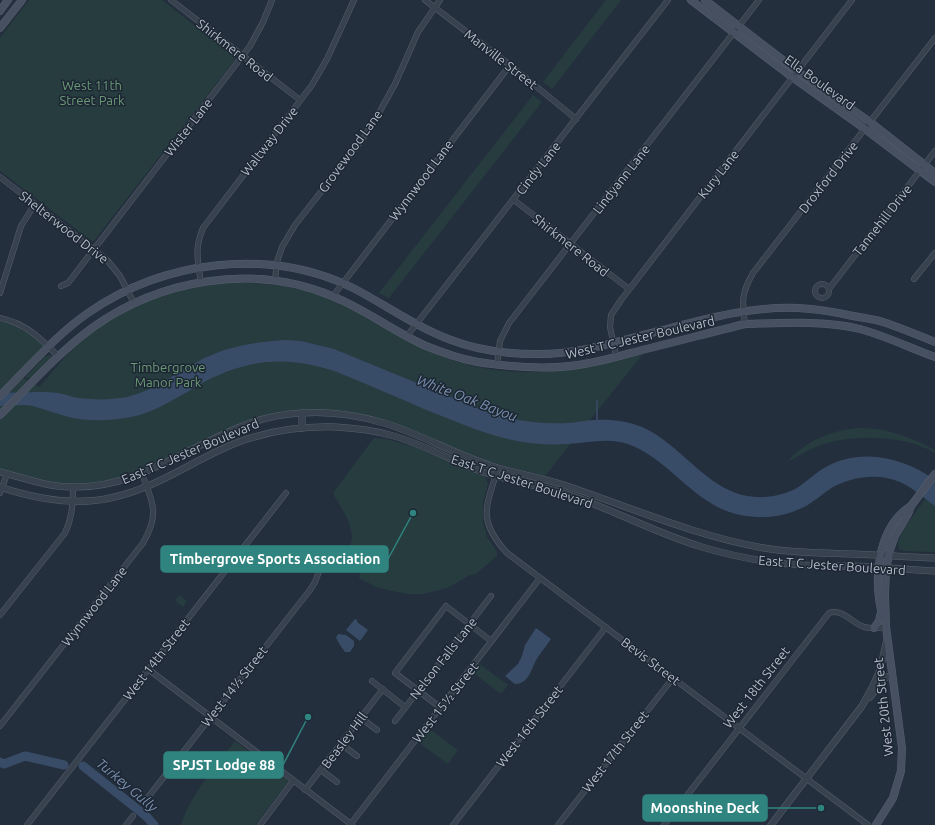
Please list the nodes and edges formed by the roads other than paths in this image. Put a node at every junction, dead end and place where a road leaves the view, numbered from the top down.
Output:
1 (8, 0) edge
2 (22, 0) edge
3 (170, 0) edge
4 (272, 0) edge
5 (354, 0) edge
6 (425, 0) edge
7 (440, 0) edge
8 (668, 0) edge
9 (691, 0) edge
10 (705, 0) edge
11 (758, 0) edge
12 (852, 0) edge
13 (435, 7) junction
14 (0, 11) edge
15 (739, 25) junction
16 (0, 28) edge
17 (733, 33) junction
18 (935, 38) edge
19 (242, 56) junction
20 (510, 65) junction
21 (797, 71) junction
22 (792, 77) junction
23 (300, 100) junction
24 (576, 119) junction
25 (870, 122) junction
26 (865, 128) junction
27 (935, 151) edge
28 (922, 167) junction
29 (935, 173) edge
30 (0, 177) edge
31 (935, 182) edge
32 (514, 200) junction
33 (35, 204) junction
34 (570, 244) junction
35 (94, 249) junction
36 (935, 253) edge
37 (276, 266) junction
38 (199, 268) junction
39 (914, 279) dead end
40 (275, 280) junction
41 (201, 283) junction
42 (342, 283) junction
43 (61, 286) dead end
44 (629, 289) junction
45 (829, 289) dead end
46 (128, 290) junction
47 (0, 293) edge
48 (333, 296) junction
49 (134, 303) junction
50 (743, 312) junction
51 (840, 313) junction
52 (0, 318) edge
53 (416, 324) junction
54 (745, 324) junction
55 (836, 326) junction
56 (407, 336) junction
57 (935, 342) edge
58 (612, 343) junction
59 (49, 347) junction
60 (498, 352) junction
61 (616, 356) junction
62 (59, 357) junction
63 (935, 357) edge
64 (497, 364) junction
65 (0, 396) edge
66 (302, 413) junction
67 (0, 415) edge
68 (302, 428) junction
69 (498, 468) junction
70 (0, 472) edge
71 (7, 474) junction
72 (142, 474) junction
73 (935, 474) edge
74 (495, 476) junction
75 (146, 487) junction
76 (73, 488) junction
77 (1, 489) edge
78 (286, 493) dead end
79 (593, 495) junction
80 (73, 501) junction
81 (589, 503) junction
82 (912, 504) junction
83 (682, 527) junction
84 (678, 539) junction
85 (764, 548) junction
86 (880, 555) junction
87 (889, 556) junction
88 (935, 558) edge
89 (757, 560) junction
90 (878, 568) junction
91 (320, 569) dead end
92 (886, 569) junction
93 (935, 571) edge
94 (540, 578) junction
95 (491, 596) dead end
96 (881, 610) junction
97 (0, 615) edge
98 (469, 624) junction
99 (606, 627) junction
100 (874, 628) junction
101 (886, 628) junction
102 (888, 636) junction
103 (492, 641) junction
104 (148, 669) junction
105 (892, 675) junction
106 (673, 678) junction
107 (372, 681) dead end
108 (383, 689) junction
109 (418, 691) junction
110 (862, 706) junction
111 (406, 707) junction
112 (441, 708) junction
113 (0, 715) edge
114 (210, 716) junction
115 (361, 718) junction
116 (6, 719) junction
117 (395, 720) dead end
118 (0, 726) edge
119 (739, 728) junction
120 (377, 730) dead end
121 (341, 744) junction
122 (357, 756) dead end
123 (321, 770) junction
124 (807, 779) junction
125 (294, 781) junction
126 (337, 782) dead end
127 (305, 790) junction
128 (145, 801) dead end
129 (133, 816) dead end
130 (27, 825) edge
131 (126, 825) edge
132 (260, 825) edge
133 (351, 825) edge
134 (453, 825) edge
135 (558, 825) edge
136 (664, 825) edge
137 (771, 825) edge
138 (868, 825) edge
139 (876, 825) edge

1 - 14 main road
2 - 16 main road
3 - 19 street, Shirkmere Road
4 - 19 street, Wister Lane
5 - 23 street, Waltway Drive
6 - 13 street, Manville Street
7 - 13 street, Grovewood Lane
8 - 24 street, Cindy Lane
9 - 17 main road, Ella Boulevard
10 - 15 main road, Ella Boulevard
11 - 15 street, Lindyann Lane
12 - 21 street, Kury Lane
13 - 20 street, Manville Street
13 - 37 street, Grovewood Lane
15 - 17 street, Lindyann Lane
15 - 21 main road, Ella Boulevard
17 - 22 main road, Ella Boulevard
17 - 34 street, Lindyann Lane
18 - 25 street, Droxford Drive
19 - 23 street, Shirkmere Road
19 - 35 street, Wister Lane
20 - 24 street, Manville Street
20 - 42 street, Wynnwood Lane
21 - 22 street, Kury Lane
21 - 25 main road, Ella Boulevard
22 - 26 main road, Ella Boulevard
22 - 44 street, Kury Lane
23 - 38 street, Waltway Drive
24 - 32 street, Cindy Lane
25 - 26 street, Droxford Drive
25 - 28 main road, Ella Boulevard
26 - 28 main road, Ella Boulevard
26 - 50 street, Droxford Drive
27 - 28 street, Tannehill Drive
28 - 29 main road, Ella Boulevard
28 - 31 main road, Ella Boulevard
28 - 45 street, Tannehill Drive
30 - 33 street, Shelterwood Drive
32 - 34 street, Shirkmere Road
32 - 53 street, Cindy Lane
33 - 35 street, Shelterwood Drive
33 - 47 street
34 - 44 street, Shirkmere Road
34 - 60 street, Lindyann Lane
35 - 43 street, Wister Lane
35 - 46 street, Shelterwood Drive
36 - 39 street
37 - 38 main road, West T C Jester Boulevard
37 - 40 street, Grovewood Lane
37 - 42 main road, West T C Jester Boulevard
38 - 41 street, Waltway Drive
38 - 46 main road, West T C Jester Boulevard
40 - 41 main road, West T C Jester Boulevard
40 - 48 main road, West T C Jester Boulevard
41 - 49 main road, West T C Jester Boulevard
42 - 48 street, Wynnwood Lane
42 - 53 main road, West T C Jester Boulevard
44 - 58 street, Kury Lane
46 - 49 street, Shelterwood Drive
46 - 59 main road, West T C Jester Boulevard
48 - 56 main road, West T C Jester Boulevard
49 - 62 main road, West T C Jester Boulevard
50 - 51 main road, West T C Jester Boulevard
50 - 54 street, Droxford Drive
50 - 58 main road, West T C Jester Boulevard
51 - 55 main road
51 - 57 main road, West T C Jester Boulevard
52 - 59 street
53 - 56 street, Cindy Lane
53 - 60 main road, West T C Jester Boulevard
54 - 55 main road, West T C Jester Boulevard
54 - 61 main road, West T C Jester Boulevard
55 - 63 main road, West T C Jester Boulevard
56 - 64 main road, West T C Jester Boulevard
58 - 60 main road, West T C Jester Boulevard
58 - 61 street, Kury Lane
59 - 62 street
59 - 65 main road, West T C Jester Boulevard
60 - 64 street, Lindyann Lane
61 - 64 main road, West T C Jester Boulevard
62 - 67 main road, West T C Jester Boulevard
66 - 68 street
66 - 69 street, East T C Jester Boulevard
66 - 72 street, East T C Jester Boulevard
68 - 74 street, East T C Jester Boulevard
68 - 75 street, East T C Jester Boulevard
69 - 74 street, Bevis Street
69 - 79 street, East T C Jester Boulevard
70 - 71 street, East T C Jester Boulevard
71 - 76 street, East T C Jester Boulevard
71 - 77 street
72 - 75 street, Wynnwood Lane
72 - 76 street, East T C Jester Boulevard
73 - 82 main road
74 - 81 street, East T C Jester Boulevard
74 - 94 street, Bevis Street
75 - 80 street, East T C Jester Boulevard
75 - 116 street, Wynnwood Lane
76 - 80 street
77 - 80 street, East T C Jester Boulevard
78 - 104 street, West 14th Street
79 - 81 street
79 - 83 street, East T C Jester Boulevard
80 - 97 street
81 - 84 street, East T C Jester Boulevard
82 - 86 main road, West 20th Street
82 - 87 main road, West 20th Street
83 - 84 street
83 - 85 street, East T C Jester Boulevard
84 - 89 street, East T C Jester Boulevard
85 - 86 street, East T C Jester Boulevard
85 - 89 street
86 - 87 street, East T C Jester Boulevard
86 - 90 main road, West 20th Street
87 - 88 street, East T C Jester Boulevard
87 - 92 main road, West 20th Street
89 - 90 street, East T C Jester Boulevard
90 - 92 street, East T C Jester Boulevard
90 - 96 main road, West 20th Street
91 - 114 street, West 14½ Street
92 - 93 street, East T C Jester Boulevard
92 - 101 main road, West 20th Street
94 - 99 street, Bevis Street
94 - 103 street, West 15½ Street
95 - 98 street, Nelson Falls Lane
96 - 100 main road
96 - 101 main road, West 20th Street
98 - 103 street
98 - 109 street, Nelson Falls Lane
98 - 109 street
99 - 106 street, Bevis Street
99 - 134 street, West 16th Street
100 - 101 street, West 18th Street
100 - 119 street, West 18th Street
101 - 102 main road, West 20th Street
102 - 105 main road, West 20th Street
102 - 110 street
103 - 112 street, West 15½ Street
104 - 114 street
104 - 130 street, West 14th Street
105 - 110 street
105 - 139 main road, West 20th Street
106 - 119 street, Bevis Street
106 - 135 street, West 17th Street
107 - 108 street
108 - 111 street
108 - 115 street, Beasley Hill
109 - 111 street, Nelson Falls Lane
109 - 112 street
110 - 124 street
111 - 117 street, Nelson Falls Lane
112 - 133 street, West 15½ Street
113 - 116 street
114 - 125 street
114 - 128 street, West 14½ Street
115 - 120 street
115 - 121 street, Beasley Hill
116 - 118 street, Wynnwood Lane
119 - 124 street, Bevis Street
119 - 136 street, West 18th Street
121 - 122 street
121 - 123 street, Beasley Hill
123 - 126 street
123 - 127 street, Beasley Hill
124 - 137 street
124 - 138 street, Bevis Street
125 - 127 street
125 - 132 street
127 - 133 street
129 - 131 street

